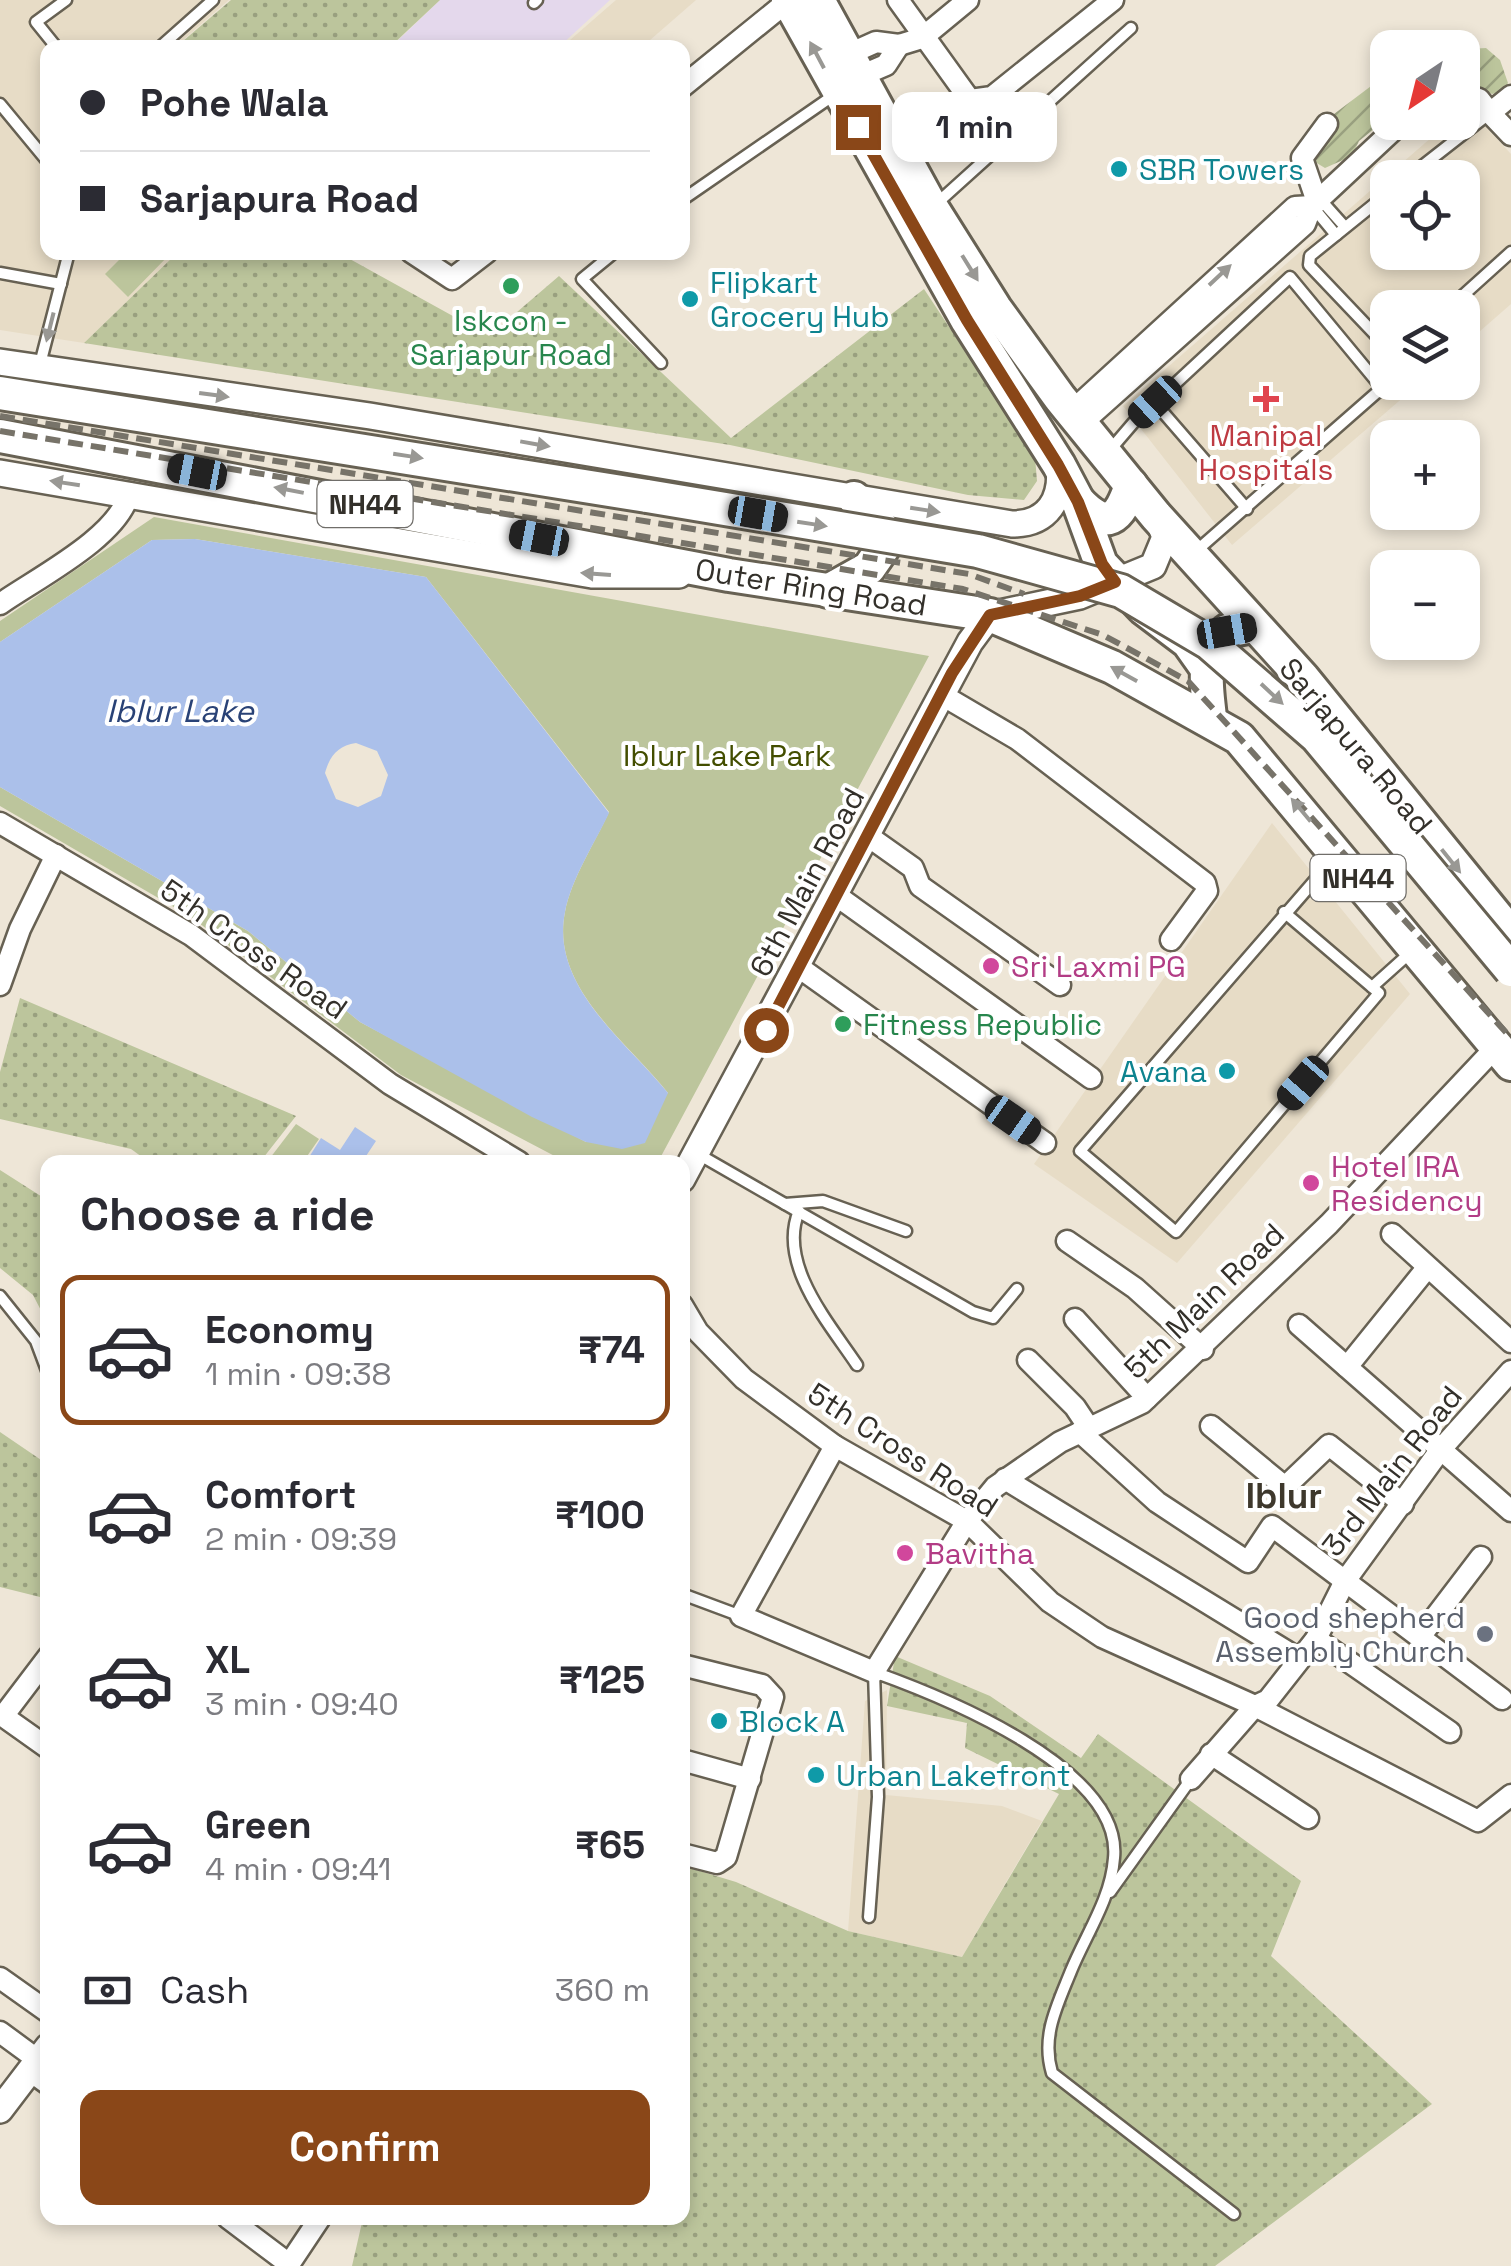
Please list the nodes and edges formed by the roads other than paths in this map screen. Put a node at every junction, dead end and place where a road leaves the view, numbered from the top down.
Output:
1 (66, 0) edge
2 (213, 0) edge
3 (788, 0) edge
4 (818, 0) edge
5 (898, 0) edge
6 (968, 0) edge
7 (1114, 0) edge
8 (1130, 28) dead end
9 (922, 38) junction
10 (51, 40) edge
11 (168, 40) edge
12 (848, 75) junction
13 (690, 80) edge
14 (1511, 96) edge
15 (1480, 99) edge
16 (0, 104) edge
17 (1490, 113) junction
18 (1480, 120) edge
19 (1326, 124) dead end
20 (1511, 135) edge
21 (1383, 140) edge
22 (1453, 140) edge
23 (40, 152) edge
24 (1429, 160) edge
25 (690, 194) edge
26 (1316, 202) junction
27 (932, 208) junction
28 (1370, 208) edge
29 (1341, 231) junction
30 (1511, 252) edge
31 (67, 260) edge
32 (424, 260) edge
33 (477, 260) edge
34 (606, 260) edge
35 (0, 273) edge
36 (61, 284) junction
37 (1470, 290) edge
38 (1370, 330) edge
39 (0, 362) edge
40 (660, 362) dead end
41 (39, 369) junction
42 (0, 393) edge
43 (117, 396) junction
44 (1155, 402) junction
45 (1076, 418) junction
46 (0, 436) edge
47 (1106, 454) junction
48 (1058, 465) junction
49 (0, 473) edge
50 (1131, 485) junction
51 (129, 494) junction
52 (854, 498) junction
53 (1078, 502) junction
54 (1247, 509) junction
55 (1156, 516) junction
56 (1191, 556) junction
57 (728, 575) junction
58 (1115, 582) junction
59 (828, 591) junction
60 (0, 604) edge
61 (990, 615) junction
62 (1252, 626) junction
63 (1205, 666) junction
64 (942, 695) junction
65 (1210, 718) junction
66 (0, 823) edge
67 (868, 836) junction
68 (1338, 853) junction
69 (56, 855) junction
70 (837, 896) junction
71 (1284, 912) junction
72 (1511, 934) edge
73 (1171, 940) dead end
74 (1415, 948) junction
75 (800, 968) junction
76 (1511, 970) edge
77 (0, 985) edge
78 (1060, 985) dead end
79 (1372, 987) junction
80 (1504, 1056) edge
81 (1091, 1078) dead end
82 (1045, 1143) dead end
83 (698, 1154) junction
84 (507, 1155) edge
85 (690, 1166) edge
86 (786, 1204) junction
87 (798, 1211) junction
88 (906, 1232) dead end
89 (1392, 1234) dead end
90 (1067, 1241) dead end
91 (1427, 1268) junction
92 (1017, 1288) dead end
93 (0, 1296) edge
94 (690, 1318) edge
95 (1075, 1319) dead end
96 (1300, 1326) dead end
97 (1511, 1342) edge
98 (1204, 1349) junction
99 (40, 1352) edge
100 (1028, 1360) dead end
101 (857, 1365) dead end
102 (1347, 1367) junction
103 (1511, 1371) edge
104 (1148, 1398) junction
105 (1211, 1426) dead end
106 (1085, 1430) junction
107 (836, 1446) junction
108 (1441, 1449) junction
109 (1006, 1479) junction
110 (1403, 1504) junction
111 (1511, 1510) edge
112 (967, 1520) junction
113 (1481, 1557) dead end
114 (1345, 1580) junction
115 (690, 1597) edge
116 (742, 1616) junction
117 (1420, 1638) junction
118 (1316, 1639) junction
119 (1299, 1658) junction
120 (690, 1666) edge
121 (40, 1667) edge
122 (874, 1672) junction
123 (1502, 1699) dead end
124 (1255, 1706) junction
125 (2, 1714) edge
126 (1450, 1732) dead end
127 (40, 1742) edge
128 (1211, 1754) junction
129 (690, 1762) edge
130 (750, 1779) junction
131 (1191, 1779) joint
132 (1506, 1807) edge
133 (1308, 1818) dead end
134 (690, 1856) edge
135 (1105, 1900) junction
136 (870, 1916) dead end
137 (0, 1978) edge
138 (40, 2006) edge
139 (0, 2032) edge
140 (40, 2065) edge
141 (40, 2067) edge
142 (0, 2110) edge
143 (1234, 2214) dead end
144 (237, 2225) edge
145 (315, 2225) edge
146 (288, 2265) edge

1 - 10 lane
2 - 11 lane
12 -> 3 main road
3 - 13 street
4 - 12 main road
5 - 9 street
6 - 9 street
7 - 9 street
8 - 27 lane
9 - 12 street
12 - 25 lane
12 - 27 main road
12 - 48 main road
14 - 17 street
15 - 17 street
16 - 23 lane
17 - 18 lane
17 - 20 street
19 - 26 street
21 - 26 street
22 - 24 lane
26 - 29 lane
26 - 45 street
27 -> 45 main road
28 - 29 lane
29 - 38 lane
30 - 37 lane
31 - 36 lane
32 - 33 street
34 - 40 lane
35 - 36 lane
36 -> 41 lane
39 - 41 street
41 - 43 street
42 - 43 main road, Outer Ring Road / NH44
43 -> 52 street
43 -> 76 main road, Outer Ring Road / NH44, bridge
44 - 47 lane
44 - 54 lane
44 - 54 lane
45 - 47 main road
57 -> 46 main road, Outer Ring Road / NH44
47 - 50 main road
52 -> 48 street
48 - 53 main road
51 -> 49 street
50 - 53 main road
50 - 55 main road, Sarjapura Road
57 -> 51 street
51 - 60 street
52 - 59 main road
53 - 58 main road
54 - 56 lane
55 - 56 main road, Sarjapura Road
55 - 58 street
56 - 62 main road, Sarjapura Road
57 - 59 main road, Outer Ring Road / NH44
58 - 61 street
58 - 63 main road
59 - 61 main road, Outer Ring Road / NH44
61 - 64 street, 6th Main Road
65 -> 61 main road, Outer Ring Road / NH44
62 - 63 main road
62 -> 72 main road, Sarjapura Road
63 - 65 main road
64 - 67 street, 6th Main Road
64 - 73 street
68 -> 65 main road, Outer Ring Road / NH44
66 - 69 street, 5th Cross Road
67 - 70 street, 6th Main Road
67 - 78 street
68 - 71 lane
68 - 74 main road, Outer Ring Road / NH44
69 - 77 street
69 - 84 street, 5th Cross Road
70 - 75 street, 6th Main Road
70 - 81 street
71 - 79 lane
71 - 79 lane
74 - 79 lane
74 - 80 main road, Outer Ring Road / NH44
75 - 82 street
75 - 83 street, 6th Main Road
80 - 98 street, 5th Main Road
83 - 85 street, 6th Main Road
83 - 86 lane
86 - 87 lane
86 - 88 lane
87 - 92 lane
87 - 101 lane
89 - 91 street
90 - 98 street
91 - 97 street
91 - 102 street
93 - 99 lane
94 - 107 street, 5th Cross Road
95 - 104 street
96 - 102 street
98 - 104 street, 5th Main Road
100 - 106 street
102 - 108 street
103 - 108 street, 3rd Main Road
104 - 106 street, 5th Main Road
105 - 110 street
106 - 109 street, 5th Main Road
106 - 114 street
107 - 112 street, 5th Cross Road
107 - 116 street
108 - 110 street, 3rd Main Road
108 - 111 street
109 - 112 street, 5th Main Road
109 - 119 street
110 - 114 street, 3rd Main Road
112 - 122 street, 5th Main Road
112 - 124 street, 5th Cross Road
113 - 117 street
114 - 117 street
114 - 118 street, 3rd Main Road
115 - 116 lane
116 - 122 street
117 - 123 street
118 - 119 street, 3rd Main Road
118 - 126 street
119 - 124 street, 3rd Main Road
120 - 130 street
121 - 125 street
122 - 135 lane
122 - 136 lane
124 - 128 street, 3rd Main Road
124 - 132 street, 5th Cross Road
125 - 127 street
128 - 131 street, 3rd Main Road
128 - 133 street
129 - 130 street
130 - 134 street
131 - 135 lane
135 - 143 lane
137 - 138 street
139 - 140 street
141 - 142 street
144 - 146 street
145 - 146 street

